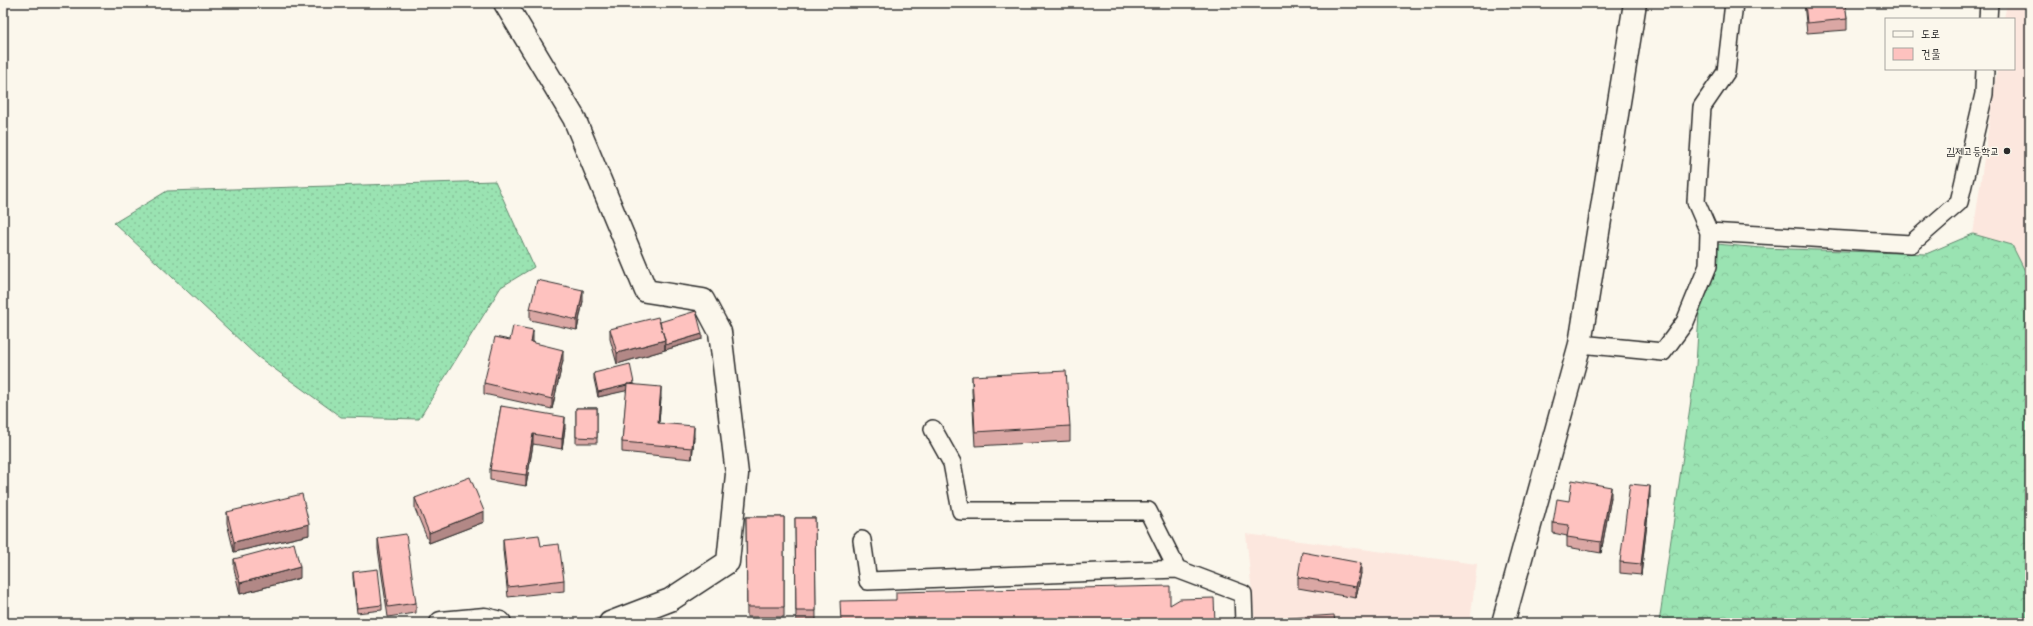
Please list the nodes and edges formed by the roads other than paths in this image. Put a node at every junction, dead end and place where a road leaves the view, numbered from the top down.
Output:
1 (505, 3) edge
2 (1635, 3) edge
3 (1734, 3) edge
4 (1989, 3) edge
5 (1988, 18) edge
6 (1985, 70) edge
7 (1708, 232) junction
8 (1580, 344) junction
9 (933, 429) dead end
10 (862, 540) dead end
11 (1177, 569) junction
12 (441, 623) edge
13 (500, 623) edge
14 (610, 623) edge
15 (1244, 623) edge
16 (1503, 623) edge

1 - 14 street
2 - 8 street
3 - 7 lane
4 - 5 lane
6 - 7 lane
7 - 8 lane
8 - 16 street
9 - 11 lane
10 - 11 lane
11 - 15 lane
12 - 13 street

